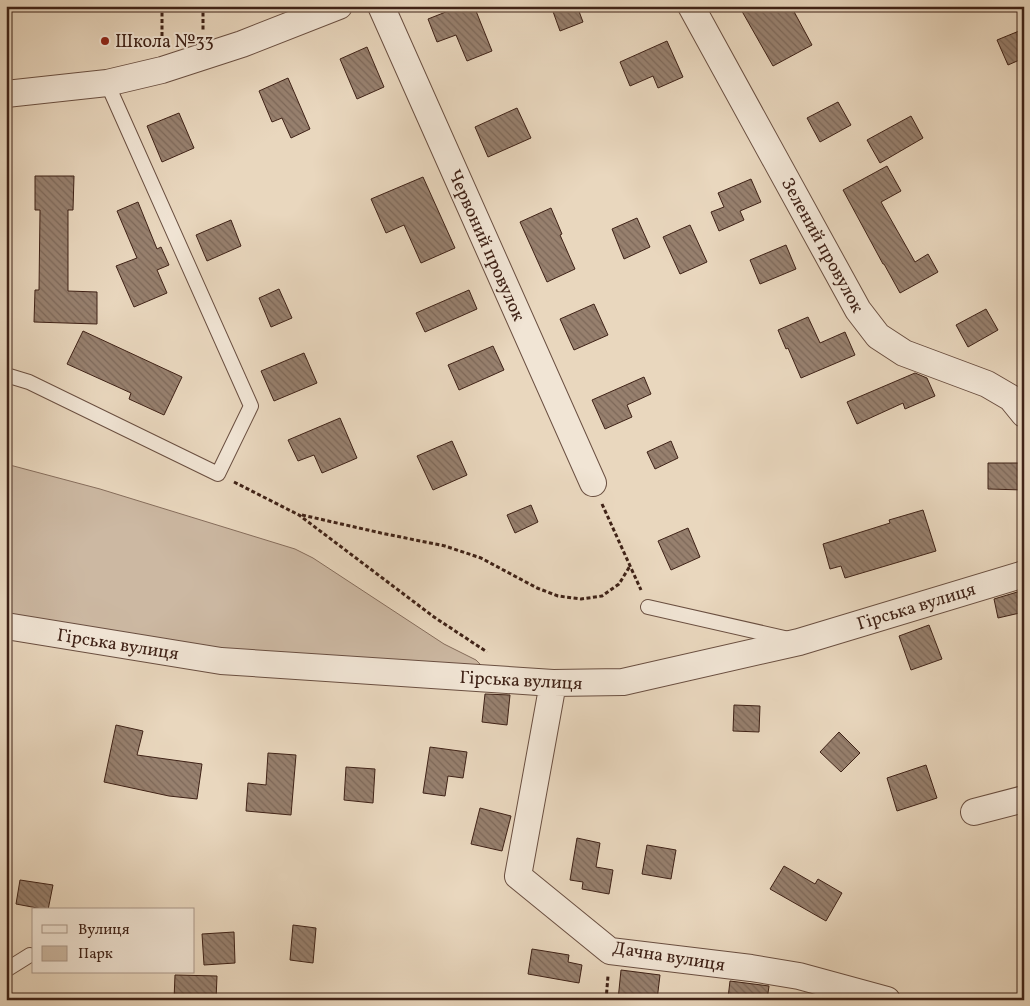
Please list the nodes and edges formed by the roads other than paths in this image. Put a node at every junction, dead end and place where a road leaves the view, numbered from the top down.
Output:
1 (338, 6) edge
2 (381, 6) edge
3 (690, 6) edge
4 (107, 83) junction
5 (6, 94) edge
6 (6, 375) edge
7 (1024, 414) edge
8 (593, 483) road end
9 (1024, 574) edge
10 (648, 606) road end
11 (6, 626) edge
12 (799, 642) junction
13 (553, 683) junction
14 (1024, 799) edge
15 (974, 812) dead end
16 (30, 955) dead end
17 (6, 970) edge
18 (887, 1000) edge

1 - 4 street
2 - 8 street, Червоний провулок
3 - 7 street, Зелений провулок
4 - 5 street
4 - 6 lane
9 - 12 street, Гірська вулиця
10 - 12 lane
11 - 13 street, Гірська вулиця
12 - 13 street, Гірська вулиця
13 - 18 street, Дачна вулиця
14 - 15 street
16 - 17 lane

